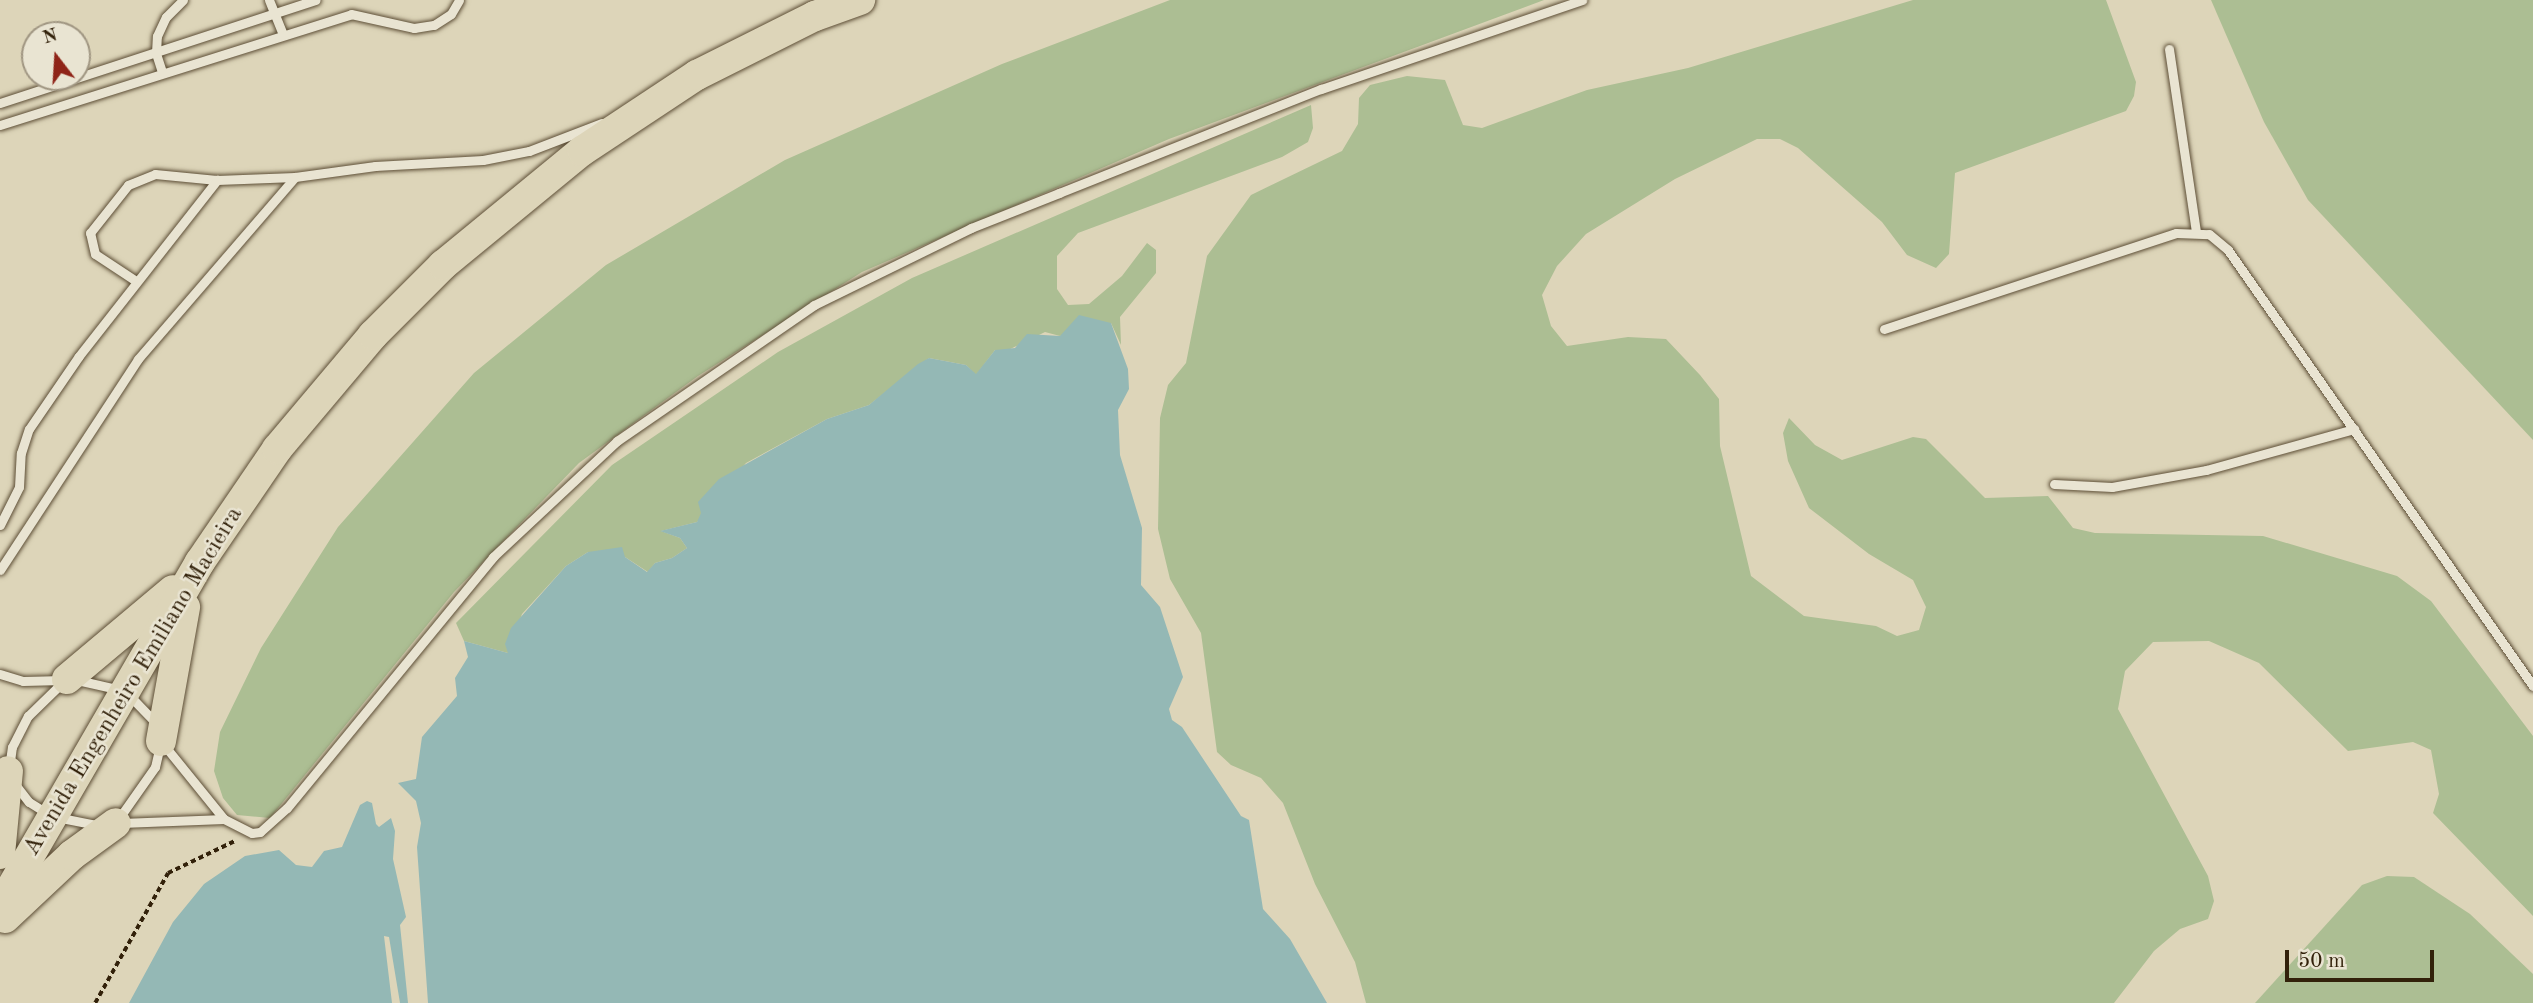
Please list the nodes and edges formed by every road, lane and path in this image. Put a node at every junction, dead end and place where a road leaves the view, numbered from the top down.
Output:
1 (183, 0) edge
2 (269, 0) edge
3 (316, 0) edge
4 (459, 0) edge
5 (860, 0) edge
6 (1581, 0) edge
7 (276, 12) junction
8 (283, 34) junction
9 (2169, 49) dead end
10 (156, 53) junction
11 (162, 72) junction
12 (0, 103) edge
13 (652, 103) junction
14 (0, 125) edge
15 (295, 177) junction
16 (217, 180) junction
17 (2196, 231) junction
18 (136, 281) junction
19 (1884, 329) dead end
20 (2354, 429) junction
21 (2054, 484) dead end
22 (0, 525) edge
23 (200, 562) junction
24 (0, 570) edge
25 (0, 674) edge
26 (67, 679) junction
27 (2533, 686) edge
28 (125, 691) junction
29 (161, 741) junction
30 (4, 764) edge
31 (51, 816) junction
32 (225, 819) junction
33 (116, 823) junction
34 (252, 833) junction
35 (0, 854) edge
36 (0, 907) edge
37 (0, 924) edge
38 (95, 1003) edge

1 - 10 lane
2 - 7 lane
3 - 7 lane
4 - 8 lane
5 - 13 highway, Avenida Engenheiro Emiliano Macieira
6 - 34 lane
7 - 8 lane
7 - 10 lane
8 - 11 lane
9 - 17 lane
10 - 11 lane
10 - 12 lane
11 - 14 lane
13 - 15 lane
13 - 23 highway, Avenida Engenheiro Emiliano Macieira
15 - 16 lane
15 - 24 lane
16 - 18 lane
16 - 18 lane
17 - 19 lane
17 - 20 lane
18 - 22 lane
20 - 21 lane
20 - 27 lane
23 - 26 highway
23 - 28 highway, Avenida Engenheiro Emiliano Macieira
23 - 29 highway
25 - 26 lane
26 - 28 lane
26 - 30 lane
28 - 29 lane
28 - 31 highway, Avenida Engenheiro Emiliano Macieira
29 - 32 lane
29 - 33 lane
30 - 31 lane
30 - 35 highway
31 - 33 lane
31 - 36 highway, Avenida Engenheiro Emiliano Macieira
32 - 33 lane
32 - 34 lane
33 - 37 highway
34 - 38 path

